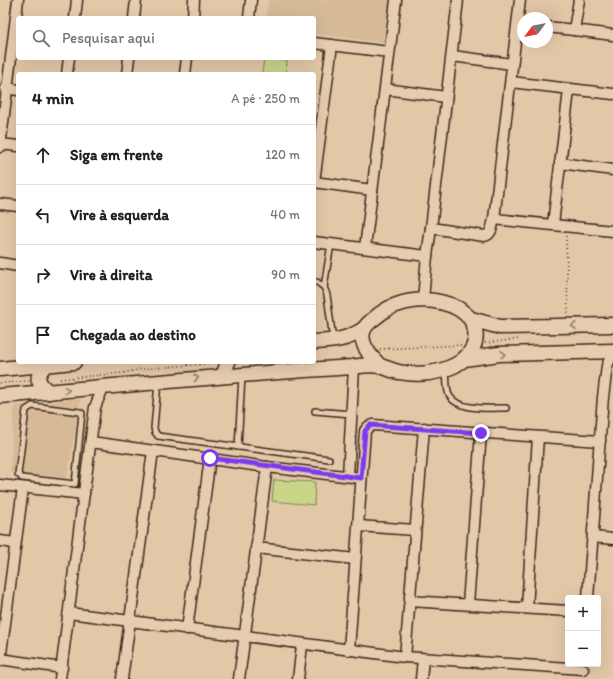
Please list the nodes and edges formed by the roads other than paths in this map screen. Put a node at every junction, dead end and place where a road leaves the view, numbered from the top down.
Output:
1 (18, 0) edge
2 (77, 0) edge
3 (136, 0) edge
4 (194, 0) edge
5 (251, 0) edge
6 (396, 0) edge
7 (458, 0) edge
8 (520, 0) edge
9 (578, 0) edge
10 (520, 12) edge
11 (75, 16) edge
12 (134, 16) edge
13 (192, 16) edge
14 (249, 16) edge
15 (553, 28) edge
16 (574, 30) junction
17 (613, 35) edge
18 (517, 40) edge
19 (316, 43) edge
20 (332, 45) junction
21 (389, 52) junction
22 (452, 56) junction
23 (69, 60) edge
24 (129, 60) edge
25 (187, 60) edge
26 (5, 61) edge
27 (512, 64) junction
28 (67, 72) edge
29 (127, 72) edge
30 (185, 72) edge
31 (511, 82) junction
32 (6, 88) junction
33 (385, 89) junction
34 (16, 90) edge
35 (568, 90) junction
36 (613, 94) edge
37 (446, 96) junction
38 (318, 125) edge
39 (0, 144) edge
40 (16, 146) edge
41 (0, 148) edge
42 (316, 154) edge
43 (560, 164) junction
44 (613, 170) edge
45 (316, 182) edge
46 (372, 190) junction
47 (0, 204) edge
48 (16, 206) edge
49 (494, 219) junction
50 (553, 224) junction
51 (431, 228) junction
52 (613, 230) edge
53 (316, 242) edge
54 (331, 244) junction
55 (365, 248) junction
56 (427, 256) junction
57 (0, 264) edge
58 (16, 266) edge
59 (316, 282) edge
60 (324, 287) junction
61 (423, 299) junction
62 (471, 319) junction
63 (613, 325) edge
64 (364, 329) junction
65 (333, 341) junction
66 (316, 342) edge
67 (609, 351) edge
68 (464, 359) junction
69 (46, 364) joint
70 (222, 364) edge
71 (379, 365) junction
72 (354, 367) junction
73 (0, 368) edge
74 (446, 369) junction
75 (242, 374) junction
76 (223, 376) junction
77 (159, 382) junction
78 (86, 388) junction
79 (103, 388) junction
80 (49, 392) junction
81 (0, 396) edge
82 (608, 398) edge
83 (95, 407) junction
84 (506, 408) dead end
85 (315, 410) dead end
86 (351, 414) junction
87 (424, 428) junction
88 (481, 433) junction
89 (538, 437) junction
90 (600, 441) junction
91 (91, 442) junction
92 (238, 447) junction
93 (153, 451) junction
94 (210, 458) junction
95 (329, 459) dead end
96 (267, 466) junction
97 (348, 476) junction
98 (361, 478) junction
99 (0, 485) edge
100 (36, 485) junction
101 (23, 488) junction
102 (84, 494) junction
103 (358, 526) junction
104 (415, 530) junction
105 (593, 537) junction
106 (613, 539) edge
107 (0, 541) edge
108 (16, 543) junction
109 (256, 548) junction
110 (355, 559) junction
111 (588, 595) edge
112 (4, 601) edge
113 (410, 601) junction
114 (468, 604) junction
115 (527, 608) junction
116 (565, 611) edge
117 (69, 613) junction
118 (131, 620) junction
119 (187, 629) junction
120 (245, 637) junction
121 (302, 645) junction
122 (349, 650) junction
123 (405, 657) junction
124 (424, 659) junction
125 (0, 660) edge
126 (62, 668) junction
127 (583, 671) edge
128 (60, 679) edge
129 (122, 679) edge
130 (239, 679) edge
131 (298, 679) edge
132 (421, 679) edge

1 - 26 street
2 - 11 street
3 - 12 street
4 - 13 street
5 - 14 street
6 - 21 street
7 - 22 street
8 - 10 street
9 - 16 street
15 - 16 street
16 - 17 street
18 - 27 street
19 - 20 street
20 - 21 street
20 - 38 street
21 - 33 street
22 - 27 street
22 - 37 street
23 - 28 street
24 - 29 street
25 - 30 street
26 - 32 street
27 - 31 street
31 - 35 street
31 - 49 street
32 - 34 street
32 - 39 street
33 - 37 street
33 - 46 street
35 - 36 street
35 - 43 street
37 - 51 street
38 - 42 street
39 - 40 street
39 - 41 street
43 - 44 street
43 - 50 street
45 - 46 street
46 - 55 street
47 - 48 street
49 - 50 street
49 - 51 street
50 - 52 street
51 - 56 street
53 - 54 street
54 - 55 street
54 - 60 lane
55 - 56 street
56 - 61 street
57 - 58 street
59 - 60 lane
60 - 65 lane
61 - 62 main road
61 - 64 main road
63 -> 62 main road
62 - 68 main road
64 - 65 main road
64 - 71 main road
65 - 66 main road
68 -> 67 main road
67 - 82 street
68 - 74 main road
69 - 73 main road
69 - 80 main road
70 - 76 main road
71 - 72 main road
71 - 74 main road
72 - 75 main road
72 - 86 street
74 - 84 lane
75 - 76 main road
75 - 92 lane
77 -> 76 main road
77 - 79 main road
77 - 92 lane
78 - 79 main road
80 -> 78 main road
78 - 83 street
79 - 83 street
80 - 81 main road
82 - 90 street
83 - 91 street
85 - 86 lane
86 - 97 street
87 - 88 street
87 - 98 street
87 - 104 street
88 - 89 street
88 - 114 street
89 - 90 street
89 - 115 street
90 - 105 street
91 - 93 street
91 - 102 street
92 - 95 lane
93 - 94 street
93 - 118 street
94 - 96 street
94 - 119 street
96 - 97 street
96 - 109 street
97 - 98 street
98 - 103 street
99 - 101 street
100 - 100 lane
100 - 101 street
100 - 102 street
101 - 108 street
102 - 117 street
103 - 104 street
103 - 110 street
104 - 113 street
105 - 106 street
105 - 111 street
107 - 108 street
108 - 112 street
109 - 110 street
109 - 120 street
110 - 122 street
112 - 125 street
113 - 114 street
113 - 123 street
114 - 115 street
115 - 116 street
117 - 118 street
117 - 126 street
118 - 119 street
118 - 129 street
119 - 120 street
120 - 121 street
120 - 130 street
121 - 122 street
121 - 131 street
122 - 123 street
123 - 124 street
124 - 127 street
124 - 132 street
125 - 126 street
126 - 128 street

